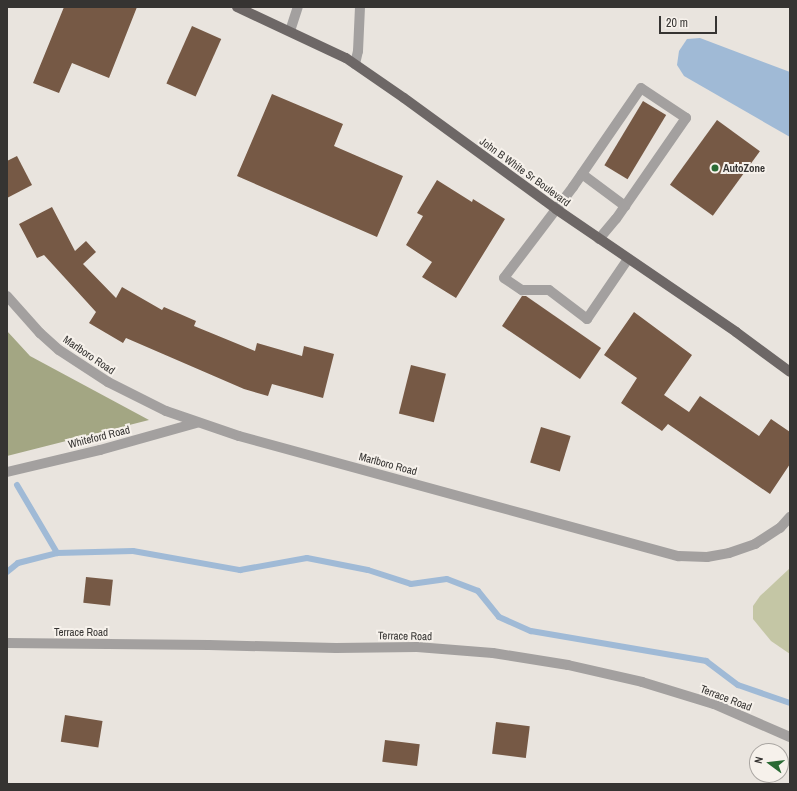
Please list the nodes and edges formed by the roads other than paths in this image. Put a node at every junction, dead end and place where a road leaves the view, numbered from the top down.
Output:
1 (237, 7) edge
2 (298, 7) edge
3 (360, 7) edge
4 (290, 31) junction
5 (355, 64) junction
6 (582, 174) junction
7 (625, 206) junction
8 (556, 210) junction
9 (599, 239) junction
10 (628, 259) junction
11 (7, 296) edge
12 (790, 372) edge
13 (196, 423) junction
14 (7, 472) edge
15 (790, 517) edge
16 (7, 643) edge
17 (790, 736) edge

1 - 4 main road, John B White Sr Boulevard
2 - 4 street
3 - 5 street
4 - 5 main road, John B White Sr Boulevard
5 - 8 main road, John B White Sr Boulevard
6 - 7 street
6 - 7 street
6 - 8 street
7 - 9 street
8 - 9 main road, John B White Sr Boulevard
8 - 10 street
9 - 10 main road, John B White Sr Boulevard
10 - 12 main road, John B White Sr Boulevard
11 - 13 street, Marlboro Road
13 - 14 street, Whiteford Road
13 - 15 street, Marlboro Road
16 - 17 street, Terrace Road

